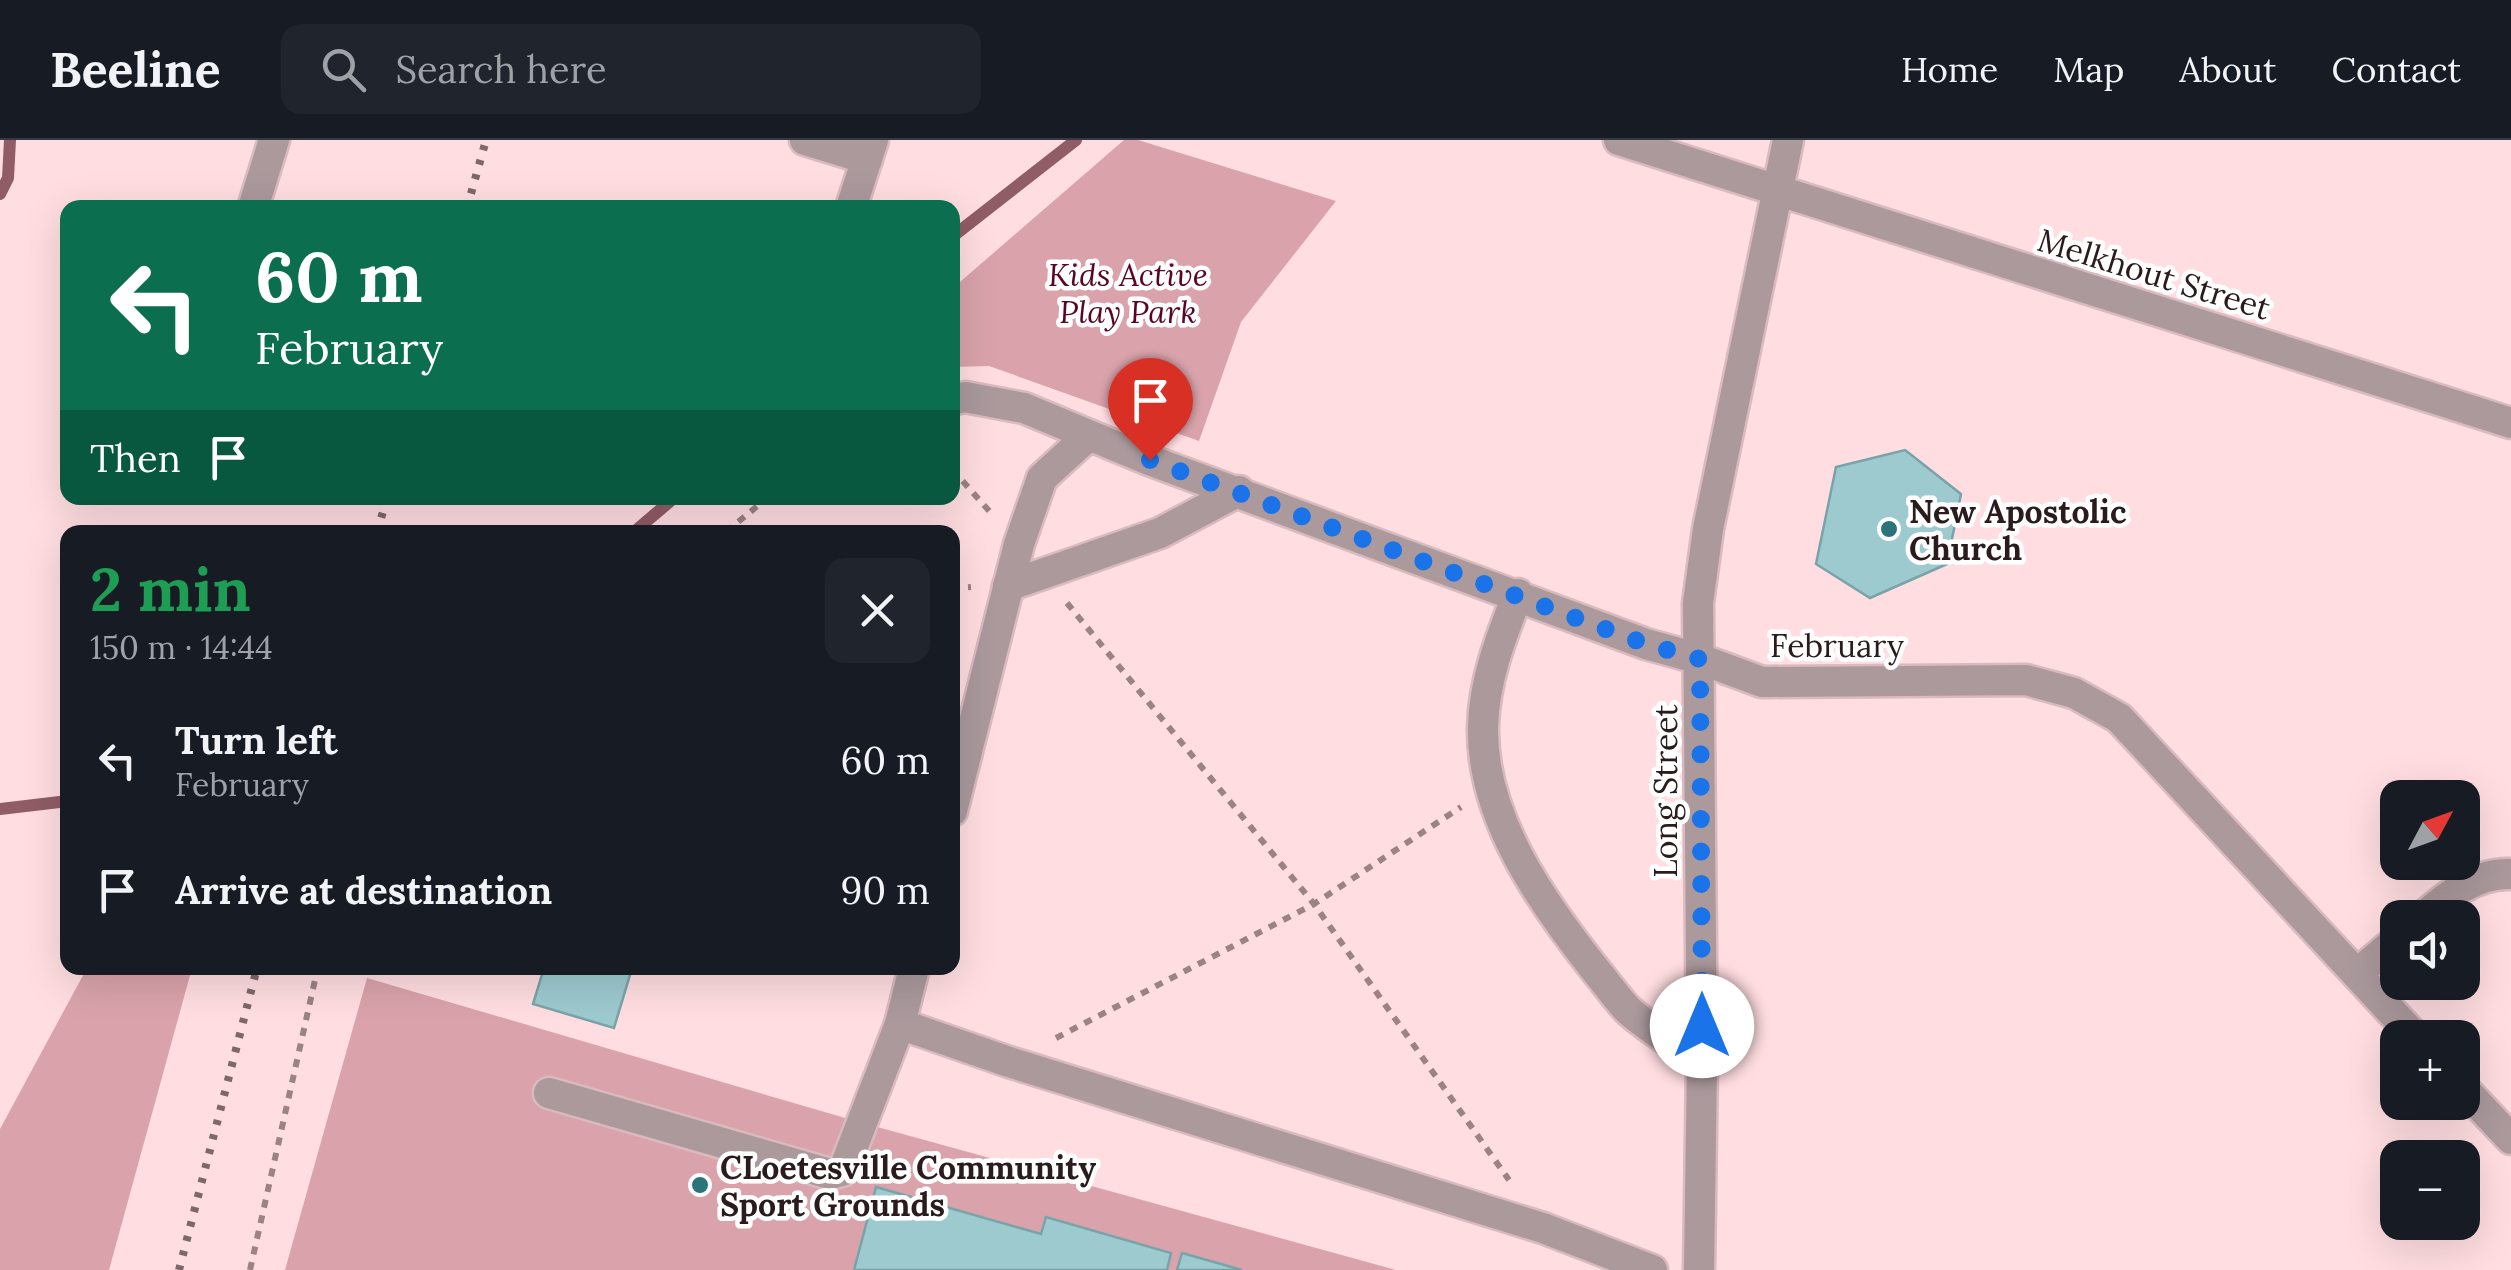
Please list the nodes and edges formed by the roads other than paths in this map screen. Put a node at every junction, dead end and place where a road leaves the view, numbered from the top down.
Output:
1 (274, 140) edge
2 (804, 140) edge
3 (1619, 140) edge
4 (1788, 140) edge
5 (870, 150) edge
6 (1777, 192) junction
7 (255, 200) edge
8 (854, 200) edge
9 (960, 398) edge
10 (2511, 423) edge
11 (1088, 436) junction
12 (1239, 492) junction
13 (1008, 586) junction
14 (1518, 594) junction
15 (1700, 659) junction
16 (960, 779) edge
17 (2511, 874) edge
18 (2443, 900) edge
19 (2380, 954) edge
20 (2357, 974) junction
21 (912, 975) edge
22 (2399, 1020) edge
23 (900, 1024) junction
24 (1702, 1063) junction
25 (548, 1093) dead end
26 (2480, 1107) edge
27 (2511, 1140) edge
28 (1652, 1270) edge
29 (1699, 1270) edge

1 - 7 street
2 - 5 street
3 - 6 street, Melkhout Street
4 - 6 street, Long Street
5 - 8 street
6 - 10 street, Melkhout Street
6 - 15 street, Long Street
9 - 11 street, February
11 - 12 street, February
11 - 13 street
12 - 13 street
12 - 14 street, February
13 - 16 street
14 - 15 street, February
14 - 24 street
15 - 20 street, February
15 - 24 street, Long Street
17 - 18 street
19 - 20 street
20 - 22 street, February
21 - 23 street
23 - 25 street
23 - 28 street
24 - 29 street, Long Street
26 - 27 street

